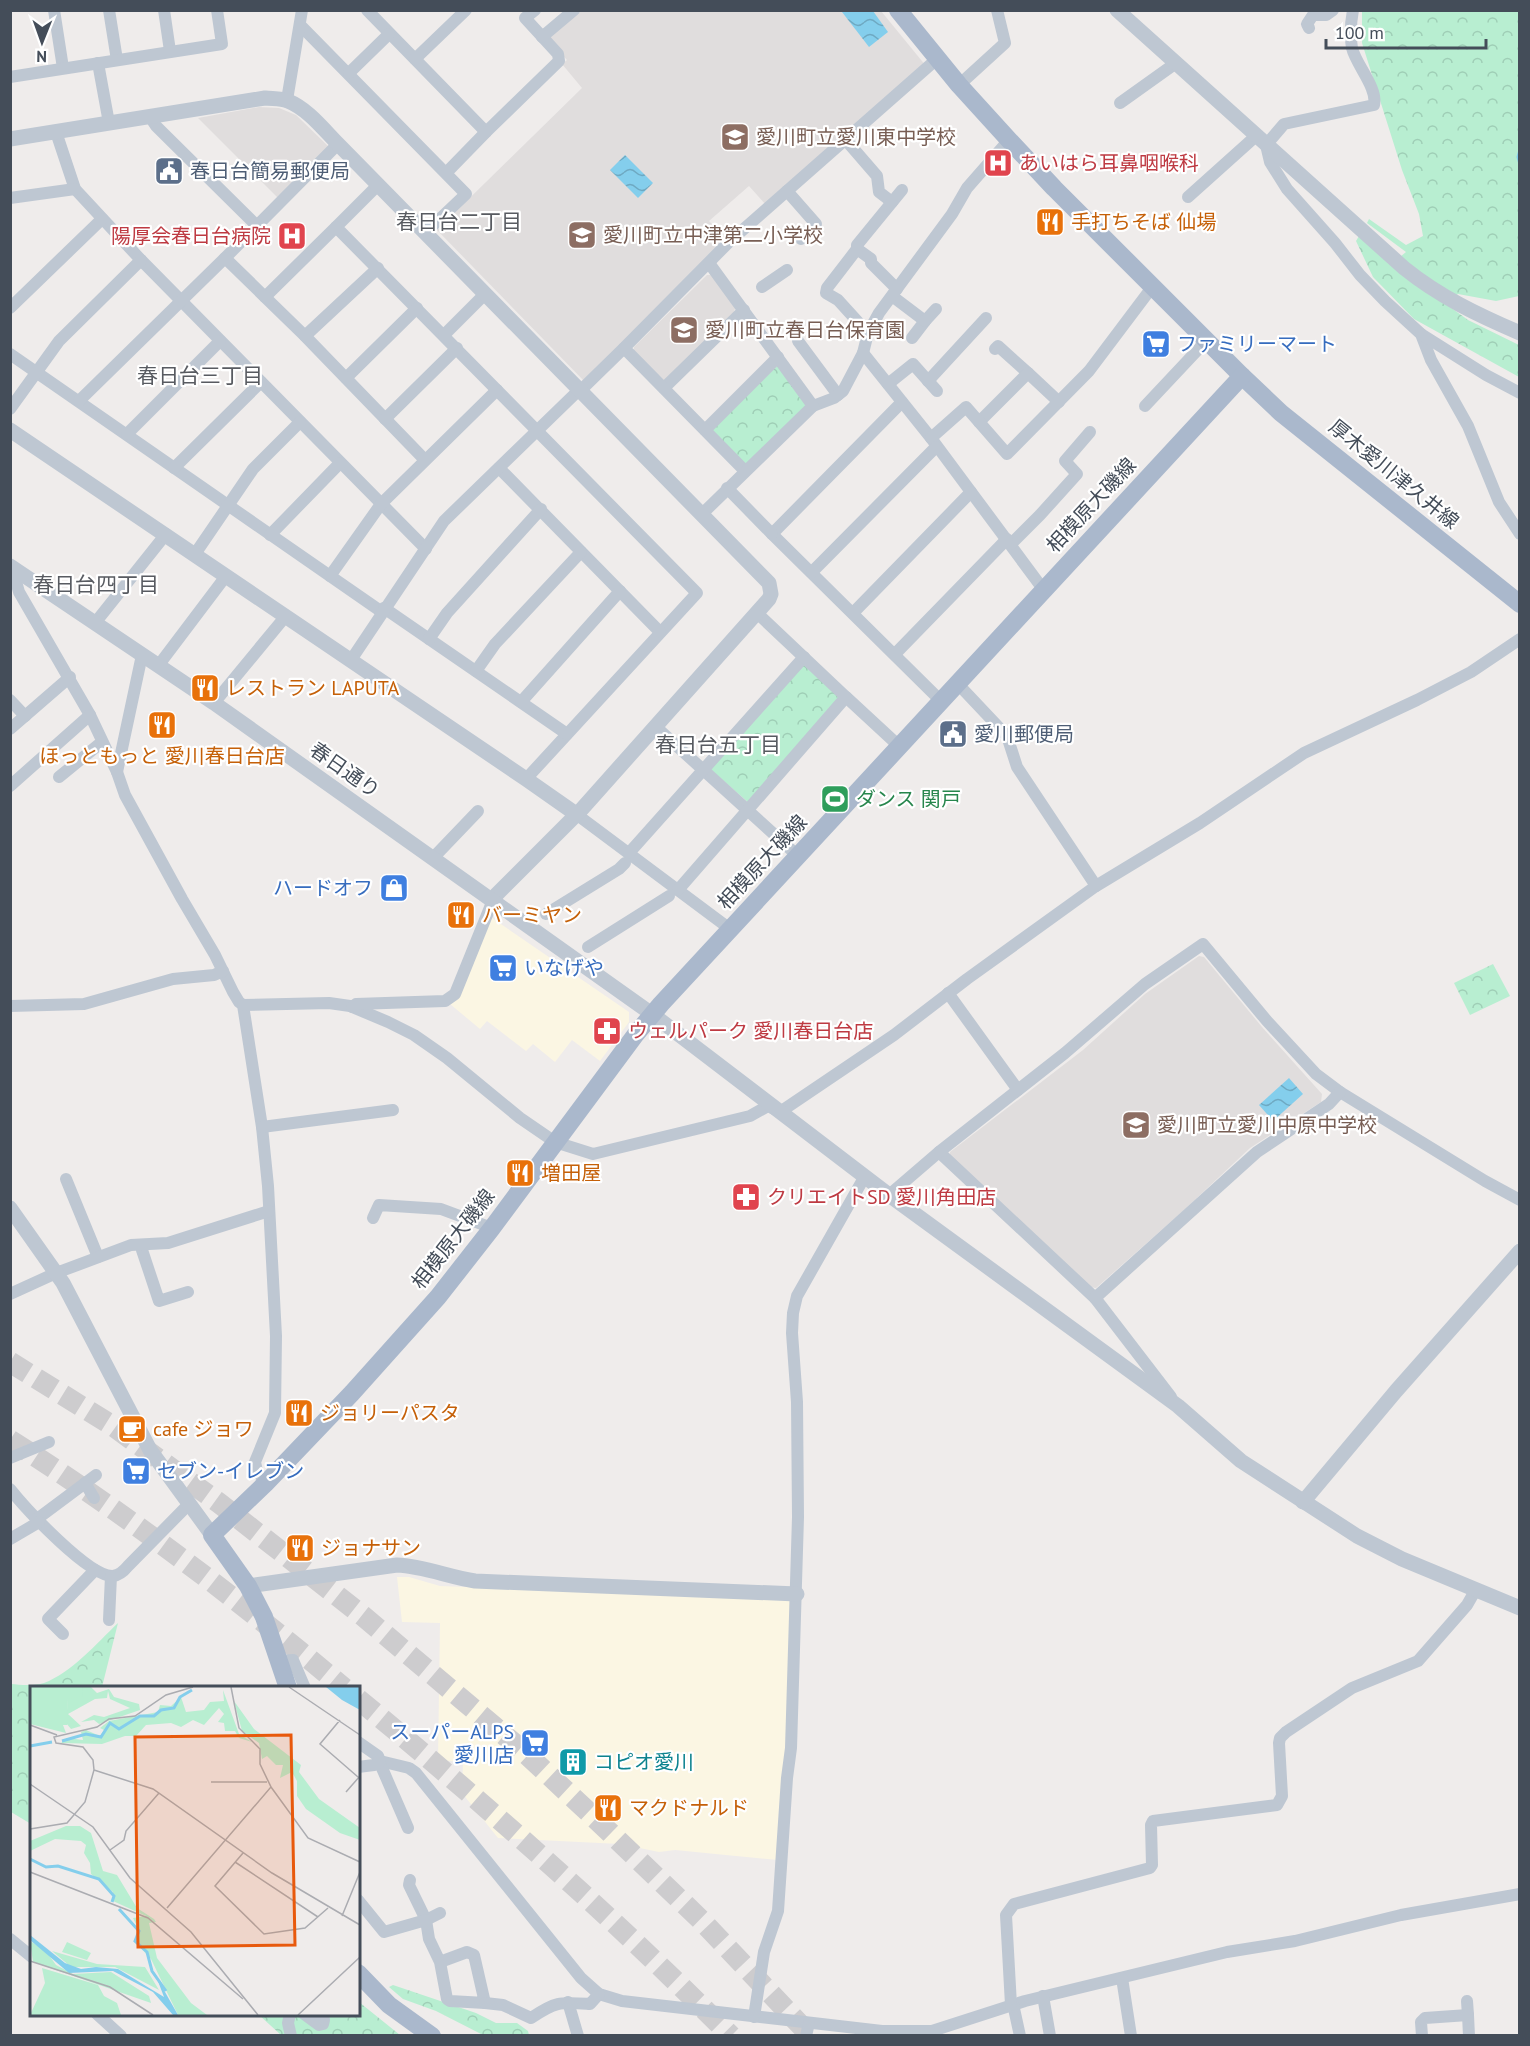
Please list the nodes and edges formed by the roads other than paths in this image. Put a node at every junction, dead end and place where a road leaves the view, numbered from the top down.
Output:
1 (54, 10) edge
2 (109, 10) edge
3 (164, 10) edge
4 (217, 10) edge
5 (302, 10) edge
6 (466, 10) edge
7 (535, 10) edge
8 (574, 10) edge
9 (898, 10) edge
10 (997, 10) edge
11 (1333, 10) edge
12 (1353, 10) edge
13 (367, 11) edge
14 (1118, 11) edge
15 (1311, 13) edge
16 (300, 25) junction
17 (1309, 28) dead end
18 (389, 34) junction
19 (542, 37) junction
20 (170, 51) junction
21 (938, 58) junction
22 (415, 59) junction
23 (117, 60) junction
24 (98, 63) junction
25 (1176, 63) junction
26 (63, 68) junction
27 (10, 72) edge
28 (349, 73) junction
29 (11, 77) edge
30 (959, 85) junction
31 (287, 100) junction
32 (1128, 102) dead end
33 (150, 117) junction
34 (109, 123) junction
35 (56, 132) junction
36 (486, 132) junction
37 (10, 139) edge
38 (845, 139) junction
39 (1009, 140) junction
40 (1261, 141) junction
41 (338, 144) junction
42 (447, 172) junction
43 (377, 186) junction
44 (75, 189) junction
45 (903, 190) dead end
46 (787, 191) junction
47 (15, 197) edge
48 (1188, 197) dead end
49 (892, 202) junction
50 (10, 208) edge
51 (102, 219) junction
52 (257, 226) junction
53 (336, 227) junction
54 (425, 233) junction
55 (807, 238) dead end
56 (857, 249) junction
57 (225, 258) junction
58 (141, 260) junction
59 (709, 263) junction
60 (378, 268) junction
61 (787, 270) dead end
62 (1153, 286) junction
63 (762, 287) dead end
64 (895, 292) junction
65 (485, 294) junction
66 (265, 297) junction
67 (181, 300) junction
68 (10, 308) edge
69 (417, 308) junction
70 (936, 309) dead end
71 (744, 310) junction
72 (986, 318) dead end
73 (925, 321) junction
74 (868, 333) junction
75 (1520, 333) edge
76 (1421, 334) junction
77 (444, 335) junction
78 (305, 336) junction
79 (912, 338) dead end
80 (1207, 340) junction
81 (220, 341) junction
82 (798, 341) dead end
83 (998, 346) dead end
84 (457, 348) junction
85 (624, 348) junction
86 (863, 353) junction
87 (10, 354) edge
88 (778, 357) junction
89 (36, 372) junction
90 (1028, 373) junction
91 (1242, 376) junction
92 (346, 378) junction
93 (928, 381) junction
94 (261, 382) junction
95 (888, 384) junction
96 (664, 388) junction
97 (497, 390) junction
98 (579, 391) junction
99 (937, 391) dead end
100 (1520, 393) edge
101 (838, 395) junction
102 (79, 401) junction
103 (902, 402) junction
104 (1059, 402) junction
105 (813, 406) junction
106 (1145, 406) dead end
107 (10, 409) edge
108 (385, 419) junction
109 (300, 422) junction
110 (979, 422) junction
111 (10, 430) edge
112 (537, 430) junction
113 (705, 430) junction
114 (1090, 432) dead end
115 (127, 434) junction
116 (934, 442) junction
117 (425, 460) junction
118 (340, 463) junction
119 (174, 468) junction
120 (499, 468) junction
121 (745, 471) junction
122 (728, 488) junction
123 (972, 492) junction
124 (381, 504) junction
125 (227, 505) junction
126 (541, 509) junction
127 (702, 514) junction
128 (166, 534) junction
129 (772, 534) junction
130 (1520, 534) edge
131 (270, 535) junction
132 (1009, 542) junction
133 (426, 549) junction
134 (581, 552) junction
135 (195, 554) junction
136 (11, 566) edge
137 (812, 572) junction
138 (226, 576) junction
139 (330, 576) junction
140 (1043, 589) junction
141 (620, 591) junction
142 (1520, 604) edge
143 (383, 610) junction
144 (757, 613) junction
145 (853, 613) junction
146 (285, 616) junction
147 (95, 623) junction
148 (660, 632) junction
149 (429, 639) junction
150 (1520, 639) edge
151 (895, 654) junction
152 (142, 655) junction
153 (804, 657) junction
154 (351, 660) junction
155 (158, 666) junction
156 (476, 672) junction
157 (70, 677) junction
158 (957, 683) junction
159 (846, 697) junction
160 (10, 700) edge
161 (941, 701) junction
162 (521, 702) junction
163 (214, 703) junction
164 (90, 715) junction
165 (25, 716) junction
166 (656, 727) junction
167 (10, 729) edge
168 (567, 734) junction
169 (102, 742) junction
170 (900, 746) junction
171 (704, 769) junction
172 (117, 772) junction
173 (59, 777) dead end
174 (526, 778) junction
175 (10, 786) edge
176 (748, 810) junction
177 (478, 811) dead end
178 (576, 814) junction
179 (798, 856) junction
180 (433, 858) junction
181 (627, 858) junction
182 (1096, 886) junction
183 (673, 893) junction
184 (493, 900) junction
185 (546, 914) dead end
186 (730, 929) junction
187 (588, 947) dead end
188 (224, 971) junction
189 (948, 993) junction
190 (243, 1005) junction
191 (10, 1006) edge
192 (352, 1007) junction
193 (652, 1014) junction
194 (1018, 1090) junction
195 (1340, 1092) junction
196 (393, 1110) dead end
197 (780, 1112) junction
198 (262, 1127) junction
199 (555, 1142) junction
200 (939, 1152) junction
201 (865, 1176) junction
202 (66, 1179) dead end
203 (889, 1195) junction
204 (1520, 1200) edge
205 (10, 1208) edge
206 (269, 1211) junction
207 (373, 1218) dead end
208 (492, 1228) junction
209 (142, 1245) junction
210 (1520, 1251) edge
211 (98, 1257) junction
212 (56, 1273) junction
213 (188, 1292) dead end
214 (10, 1294) edge
215 (1095, 1298) junction
216 (1179, 1406) junction
217 (49, 1442) dead end
218 (10, 1458) edge
219 (96, 1475) dead end
220 (85, 1483) junction
221 (266, 1483) junction
222 (10, 1489) edge
223 (94, 1498) dead end
224 (1303, 1502) junction
225 (188, 1505) junction
226 (38, 1520) junction
227 (212, 1535) junction
228 (10, 1539) edge
229 (95, 1570) junction
230 (111, 1576) junction
231 (248, 1586) junction
232 (1475, 1591) junction
233 (797, 1594) junction
234 (1520, 1608) edge
235 (109, 1620) dead end
236 (63, 1634) dead end
237 (279, 1661) junction
238 (287, 1686) edge
239 (304, 1686) edge
240 (360, 1743) edge
241 (379, 1761) junction
242 (360, 1767) edge
243 (408, 1828) dead end
244 (410, 1880) dead end
245 (1520, 1894) edge
246 (360, 1904) edge
247 (440, 1913) dead end
248 (426, 1920) junction
249 (10, 1939) edge
250 (30, 1955) edge
251 (440, 1962) junction
252 (360, 1975) edge
253 (1122, 1978) junction
254 (599, 1994) junction
255 (1043, 1996) junction
256 (1467, 2001) dead end
257 (568, 2002) junction
258 (485, 2003) junction
259 (1012, 2004) junction
260 (1468, 2015) junction
261 (99, 2016) edge
262 (290, 2016) edge
263 (307, 2016) edge
264 (323, 2016) edge
265 (754, 2017) junction
266 (807, 2029) edge
267 (912, 2034) edge
268 (121, 2036) edge
269 (291, 2036) edge
270 (432, 2036) edge
271 (578, 2036) edge
272 (1020, 2036) edge
273 (1050, 2036) edge
274 (1131, 2036) edge
275 (1422, 2036) edge
276 (1469, 2036) edge

1 - 26 street
2 - 23 street
3 - 20 street
4 - 20 street
5 - 16 street
6 - 22 street
7 - 19 street
8 - 19 street
9 - 21 main road
10 - 30 street
11 - 15 street
12 - 40 street
13 - 18 street
14 - 25 street
15 - 17 street
16 - 28 street
16 - 31 street
18 - 22 street
18 - 28 street
19 - 36 street
20 - 23 street
21 - 30 main road
21 - 38 street
22 - 36 street
23 - 24 street
24 - 26 street
24 - 34 street
25 - 32 street
25 - 40 street
26 - 29 street
27 - 29 street
28 - 42 street
30 - 39 main road
31 - 33 street
31 - 41 street
33 - 34 street
33 - 52 street
34 - 35 street
35 - 37 street
35 - 44 street
36 - 42 street
38 - 46 street
38 - 49 street
39 - 62 main road
39 - 64 street
40 - 48 street
40 - 75 street
40 - 76 street
41 - 43 street
41 - 52 street
42 - 54 street
43 - 53 street
43 - 54 street
44 - 47 street
44 - 51 street
45 - 49 street
46 - 55 street
46 - 59 street
47 - 50 street
49 - 56 street
51 - 58 street
51 - 68 street
52 - 57 street
53 - 60 street
53 - 66 street
54 - 65 street
56 - 64 street
56 - 74 street
57 - 66 street
57 - 67 street
58 - 67 street
58 - 89 street
59 - 71 street
59 - 85 street
60 - 69 street
60 - 78 street
61 - 63 street
62 - 80 main road
62 - 104 street
64 - 73 street
64 - 74 street
65 - 77 street
65 - 98 street
66 - 78 street
67 - 81 street
67 - 102 street
69 - 77 street
69 - 92 street
70 - 73 street
71 - 88 street
71 - 96 street
72 - 93 street
73 - 79 street
74 - 86 street
76 - 100 street
76 - 130 street
77 - 84 street
78 - 92 street
80 - 91 main road
80 - 106 street
81 - 94 street
81 - 115 street
82 - 101 street
83 - 90 street
84 - 97 street
84 - 108 street
85 - 96 street
85 - 98 street
86 - 95 street
86 - 101 street
87 - 89 street
88 - 105 street
88 - 113 street
89 - 102 street
89 - 107 street
90 - 104 street
90 - 110 street
91 - 140 main road, 相模原大磯線
91 - 142 main road, 厚木愛川津久井線
92 - 108 street
93 - 95 street
93 - 99 street
94 - 109 street
94 - 119 street
95 - 103 street
96 - 113 street
97 - 112 street
97 - 117 street
98 - 112 street
98 - 127 street
101 - 105 street
102 - 115 street
103 - 116 street
103 - 129 street
104 - 110 street
105 - 121 street
108 - 117 street
109 - 118 street
109 - 125 street
110 - 116 street
111 - 128 street
112 - 120 street
112 - 148 street
113 - 121 street
114 - 132 street
115 - 119 street
116 - 123 street
116 - 137 street
117 - 124 street
118 - 124 street
118 - 131 street
119 - 125 street
120 - 126 street
120 - 133 street
121 - 122 street
122 - 127 street
122 - 129 street
123 - 132 street
123 - 145 street
124 - 133 street
124 - 139 street
125 - 131 street
125 - 135 street
126 - 134 street
126 - 149 street
127 - 144 street
128 - 135 street
128 - 147 street
129 - 137 street
131 - 139 street
132 - 140 street
132 - 151 street
133 - 143 street
134 - 141 street
134 - 156 street
135 - 138 street
136 - 147 street, 春日通り
136 - 157 street
137 - 145 street
138 - 146 street
138 - 155 street
139 - 143 street
140 - 158 main road, 相模原大磯線
141 - 148 street
141 - 162 street
143 - 149 street
143 - 154 street
144 - 153 street
144 - 166 street
145 - 151 street
146 - 154 street
146 - 163 street
147 - 152 street, 春日通り
148 - 168 street
149 - 156 street
150 - 182 street
151 - 161 street
152 - 155 street, 春日通り
152 - 172 street
153 - 159 street
153 - 171 street
154 - 174 street
155 - 163 street, 春日通り
156 - 162 street
157 - 164 street
157 - 165 street
158 - 161 main road, 相模原大磯線
158 - 182 street
159 - 170 street
159 - 176 street
160 - 165 street
161 - 170 main road, 相模原大磯線
162 - 168 street
163 - 180 street, 春日通り
164 - 169 street
164 - 175 street
165 - 167 street
166 - 171 street
166 - 178 street
168 - 174 street
169 - 172 street
169 - 173 street
170 - 179 main road, 相模原大磯線
171 - 176 street
171 - 181 street
172 - 188 street
174 - 178 street
176 - 179 street
176 - 183 street
177 - 180 street
178 - 181 street
178 - 184 street
179 - 186 main road, 相模原大磯線
180 - 184 street, 春日通り
181 - 183 street
181 - 185 street
182 - 189 street
183 - 186 street
183 - 187 street
184 - 192 street
184 - 193 street, 春日通り
186 - 193 main road, 相模原大磯線
188 - 190 street
188 - 191 street
189 - 194 street
189 - 197 street
190 - 192 street
190 - 198 street
192 - 199 street
193 - 197 street, 春日通り
193 - 199 main road, 相模原大磯線
194 - 195 street
194 - 200 street
195 - 204 street
195 - 215 street
196 - 198 street
197 - 199 street
197 - 201 street, 春日通り
198 - 206 street
199 - 208 main road, 相模原大磯線
200 - 203 street
200 - 215 street
201 - 203 street, 春日通り
201 - 233 street
202 - 211 street
203 - 216 street, 春日通り
205 - 212 street
206 - 209 street
206 - 221 street
207 - 208 street
208 - 221 main road, 相模原大磯線
209 - 211 street
209 - 213 street
210 - 224 street
211 - 212 street
212 - 214 street
212 - 225 street
215 - 216 street
216 - 224 street, 春日通り
217 - 218 street
219 - 220 street
220 - 223 street
220 - 226 street
221 - 227 main road, 相模原大磯線
222 - 226 street
224 - 232 street, 春日通り
225 - 227 street
225 - 230 street
226 - 228 street
226 - 229 street
227 - 231 main road
229 - 230 street
229 - 236 street
230 - 235 street
231 - 233 street
231 - 237 main road
232 - 234 street, 春日通り
232 - 259 street
233 - 265 street
237 - 238 main road
237 - 239 street
240 - 241 street
241 - 242 street
241 - 243 street
241 - 254 street
244 - 248 street
245 - 253 street
246 - 248 street
247 - 248 street
248 - 251 street
249 - 250 street
251 - 258 street
251 - 258 street
252 - 270 main road
253 - 255 street
253 - 274 street
254 - 257 street
254 - 265 street
255 - 259 street
255 - 273 street
256 - 260 street
257 - 258 street
257 - 271 street
259 - 267 street
259 - 272 street
260 - 275 street
260 - 276 street
261 - 268 street
262 - 269 street
263 - 264 street
265 - 266 street
266 - 267 street

